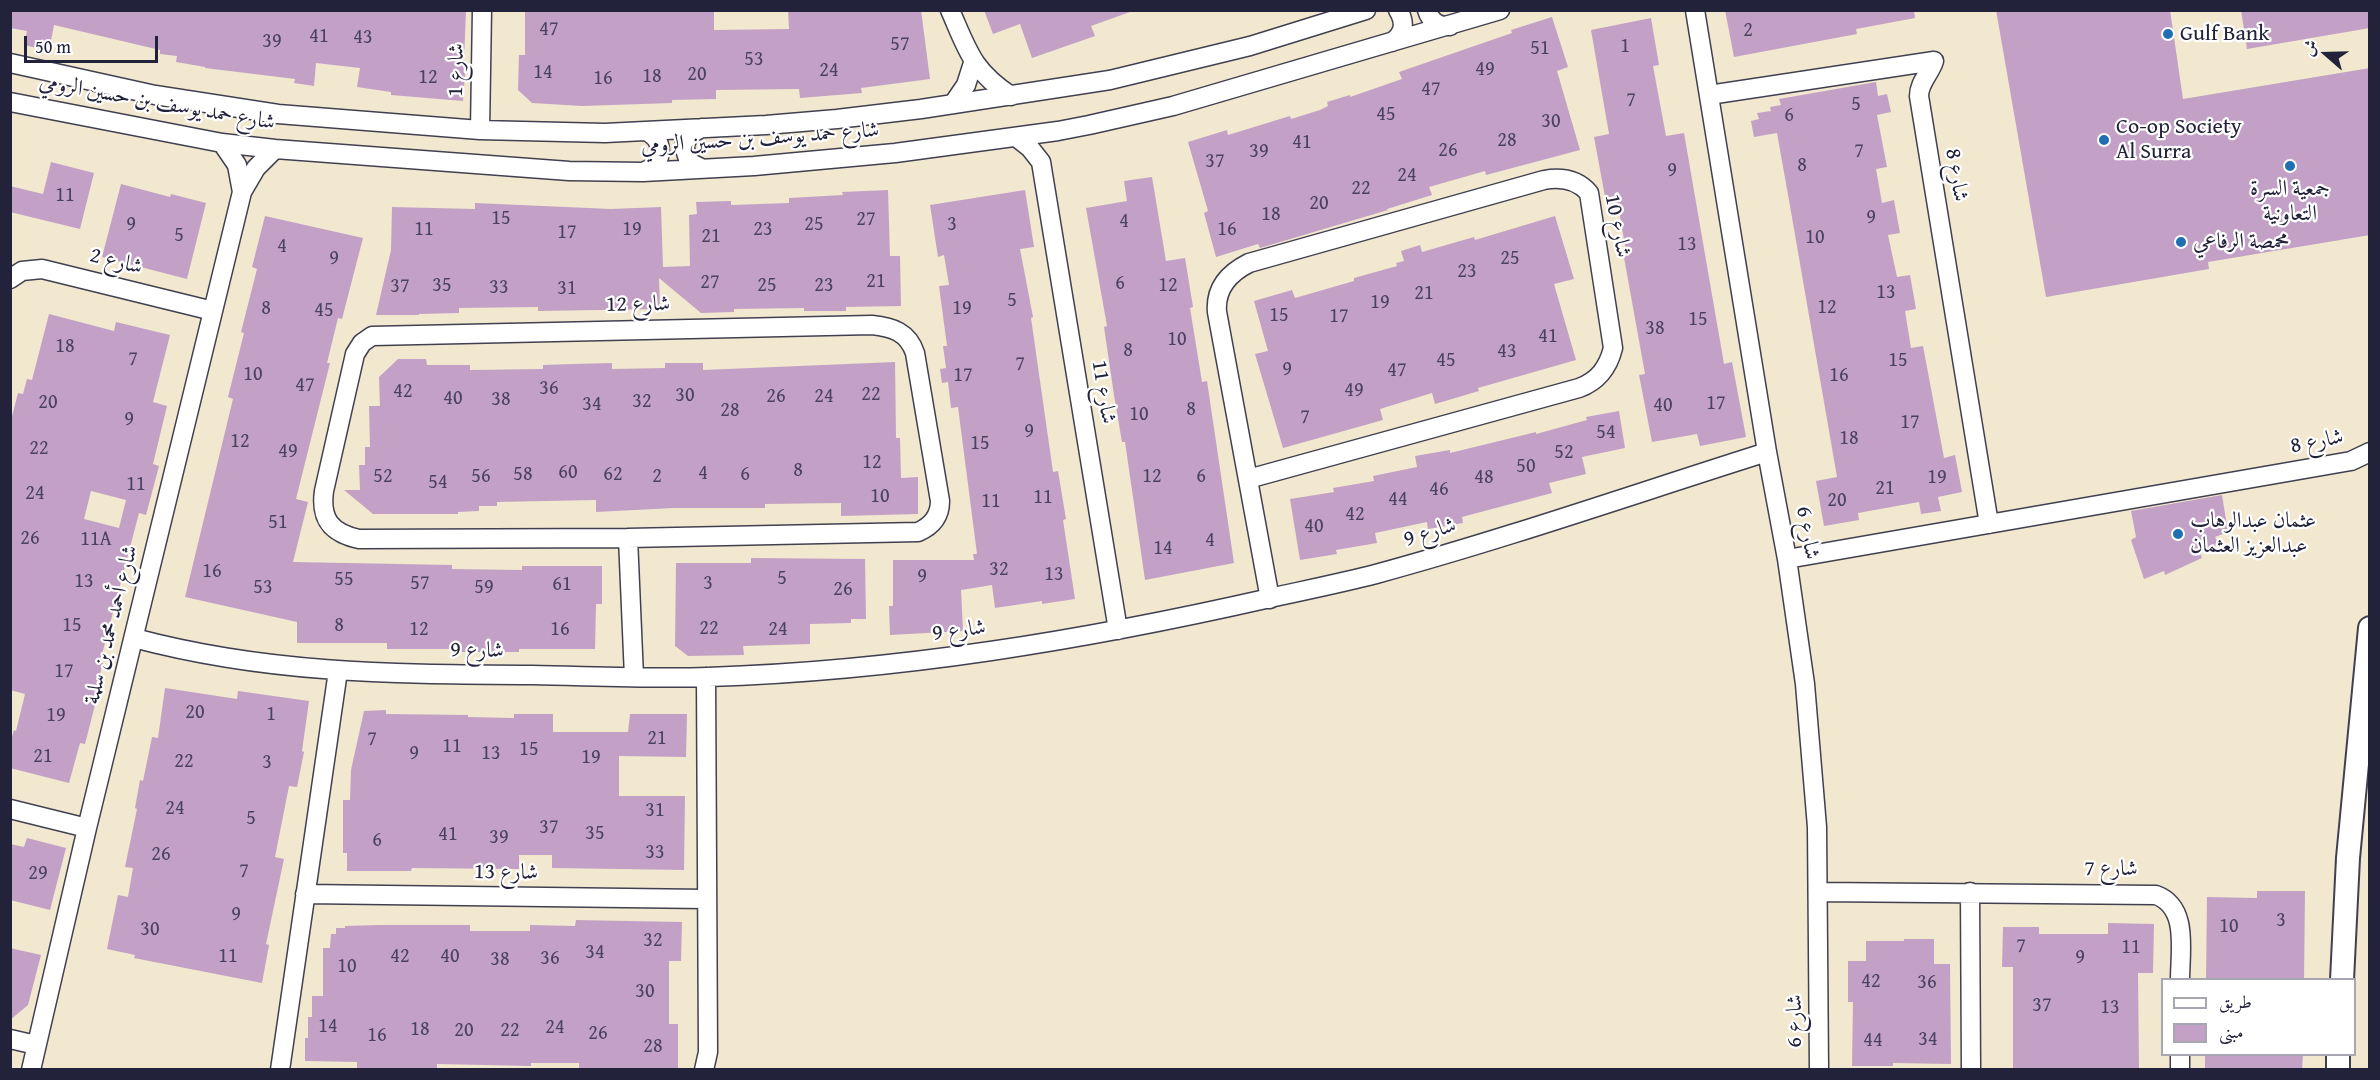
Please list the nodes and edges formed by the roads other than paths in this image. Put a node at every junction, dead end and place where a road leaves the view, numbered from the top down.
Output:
1 (483, 10) edge
2 (950, 10) edge
3 (1366, 10) edge
4 (1398, 10) edge
5 (1427, 10) edge
6 (1500, 10) edge
7 (1695, 10) edge
8 (1450, 26) junction
9 (1392, 42) junction
10 (10, 63) edge
11 (973, 63) junction
12 (1709, 94) junction
13 (1011, 96) junction
14 (10, 102) edge
15 (953, 104) junction
16 (702, 128) junction
17 (480, 130) junction
18 (646, 131) junction
19 (1058, 131) junction
20 (1016, 137) junction
21 (222, 143) junction
22 (275, 149) junction
23 (1041, 162) junction
24 (700, 168) junction
25 (643, 172) junction
26 (243, 192) junction
27 (10, 279) edge
28 (213, 310) junction
29 (1767, 452) junction
30 (2370, 452) edge
31 (1248, 479) junction
32 (1989, 524) junction
33 (628, 538) junction
34 (1787, 559) junction
35 (1270, 598) junction
36 (2370, 628) edge
37 (1118, 630) junction
38 (134, 638) junction
39 (338, 671) junction
40 (634, 677) junction
41 (706, 677) junction
42 (2362, 787) edge
43 (10, 809) edge
44 (87, 828) junction
45 (1819, 891) junction
46 (1970, 892) junction
47 (305, 894) junction
48 (706, 899) junction
49 (2180, 978) edge
50 (2342, 978) edge
51 (10, 1039) edge
52 (36, 1045) junction
53 (32, 1070) edge
54 (280, 1070) edge
55 (704, 1070) edge
56 (1819, 1070) edge
57 (1971, 1070) edge

1 - 17 street, شارع 1
2 - 11 street
3 - 13 street, شارع حمد يوسف بن حسين الرومي
4 - 9 street
5 - 8 street
6 - 8 street, شارع حمد يوسف بن حسين الرومي
7 - 12 street, شارع 6
8 - 9 street, شارع حمد يوسف بن حسين الرومي
9 - 19 street, شارع حمد يوسف بن حسين الرومي
10 - 17 street, شارع حمد يوسف بن حسين الرومي
11 - 13 street
11 - 15 street
12 - 29 street, شارع 6
12 - 32 street, شارع 8
13 - 15 street, شارع حمد يوسف بن حسين الرومي
14 - 21 street, شارع حمد يوسف بن حسين الرومي
15 - 16 street, شارع حمد يوسف بن حسين الرومي
16 - 18 street, شارع حمد يوسف بن حسين الرومي
16 - 24 street
17 - 18 street, شارع حمد يوسف بن حسين الرومي
18 - 25 street
19 - 20 street, شارع حمد يوسف بن حسين الرومي
19 - 23 street
20 - 23 street
20 - 24 street, شارع حمد يوسف بن حسين الرومي
21 - 22 street, شارع حمد يوسف بن حسين الرومي
21 - 26 street, شارع أحمد محمد بن سلمة
22 - 25 street, شارع حمد يوسف بن حسين الرومي
22 - 26 street, شارع أحمد محمد بن سلمة
23 - 37 street, شارع 11
24 - 25 street, شارع حمد يوسف بن حسين الرومي
26 - 28 street, شارع أحمد محمد بن سلمة
27 - 28 street, شارع 2
28 - 38 street, شارع أحمد محمد بن سلمة
29 - 34 street, شارع 6
29 - 35 street, شارع 9
30 - 32 street, شارع 8
31 - 31 street, شارع 10
31 - 35 street, شارع 10
32 - 34 street, شارع 8
33 - 33 street, شارع 12
33 - 40 street
34 - 45 street, شارع 6
35 - 37 street, شارع 9
36 - 42 main road
37 - 41 street, شارع 9
38 - 39 street, شارع 9
38 - 44 street, شارع أحمد محمد بن سلمة
39 - 40 street, شارع 9
39 - 47 street
40 - 41 street, شارع 9
41 - 48 street
42 - 50 main road
43 - 44 street
44 - 52 street, شارع أحمد محمد بن سلمة
45 - 46 street, شارع 7
45 - 56 street, شارع 6
46 - 49 street, شارع 7
46 - 57 street
47 - 48 street, شارع 13
47 - 54 street
48 - 55 street
51 - 52 street
52 - 53 street, شارع أحمد محمد بن سلمة

